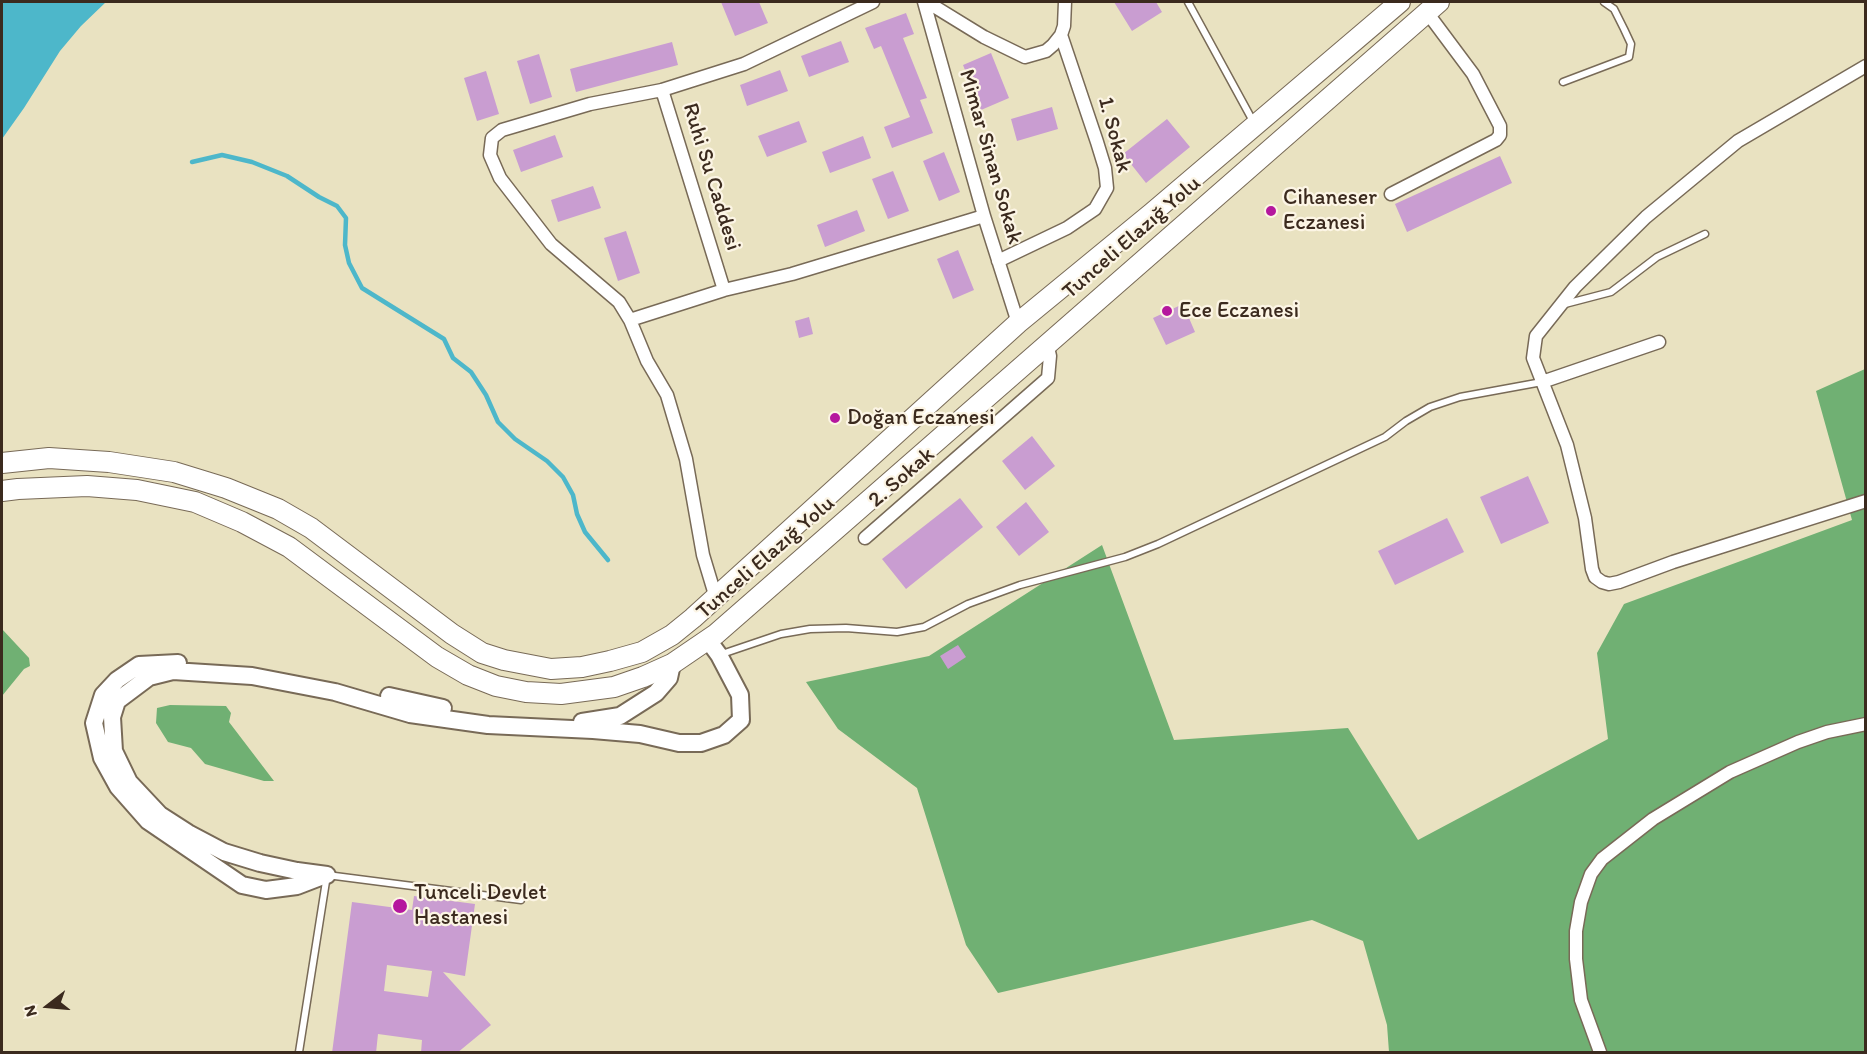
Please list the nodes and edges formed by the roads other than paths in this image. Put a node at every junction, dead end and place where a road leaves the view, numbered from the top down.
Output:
1 (873, 2) edge
2 (925, 2) edge
3 (1065, 2) edge
4 (1188, 2) edge
5 (1400, 2) edge
6 (1604, 2) edge
7 (1433, 6) edge
8 (1061, 34) junction
9 (1866, 66) edge
10 (1563, 82) dead end
11 (662, 90) junction
12 (1255, 124) junction
13 (1391, 194) dead end
14 (984, 216) junction
15 (1705, 234) dead end
16 (998, 261) junction
17 (724, 290) junction
18 (1561, 304) junction
19 (630, 320) junction
20 (1018, 323) junction
21 (1659, 342) dead end
22 (1047, 343) junction
23 (1542, 382) junction
24 (2, 463) edge
25 (2, 491) edge
26 (1866, 501) edge
27 (865, 538) dead end
28 (716, 598) junction
29 (713, 648) junction
30 (672, 664) junction
31 (1866, 724) edge
32 (327, 874) junction
33 (521, 900) dead end
34 (299, 1053) edge
35 (1600, 1053) edge

1 - 11 street, Ruhi Su Caddesi
2 - 8 street
2 - 14 street, Mimar Sinan Sokak
3 - 8 street
4 - 12 lane
5 - 12 main road, Tunceli Elazığ Yolu
6 - 10 lane
7 - 13 street
7 - 22 main road, Tunceli Elazığ Yolu
8 - 16 street, 1. Sokak
9 - 18 street
11 - 17 street, Ruhi Su Caddesi
11 - 19 street
12 - 20 main road, Tunceli Elazığ Yolu
14 - 16 street, Mimar Sinan Sokak
14 - 17 street
15 - 18 lane
16 - 20 street, Mimar Sinan Sokak
17 - 19 street
18 - 23 street
19 - 28 street
20 - 28 main road, Tunceli Elazığ Yolu
21 - 23 street
22 - 27 street, 2. Sokak
22 - 29 main road, Tunceli Elazığ Yolu
23 - 26 street
23 - 29 lane
24 - 28 main road, Tunceli Elazığ Yolu
25 - 30 main road, Tunceli Elazığ Yolu
29 - 30 main road, Tunceli Elazığ Yolu
29 - 32 street
30 - 32 street
31 - 35 street
32 - 33 lane
32 - 34 lane

